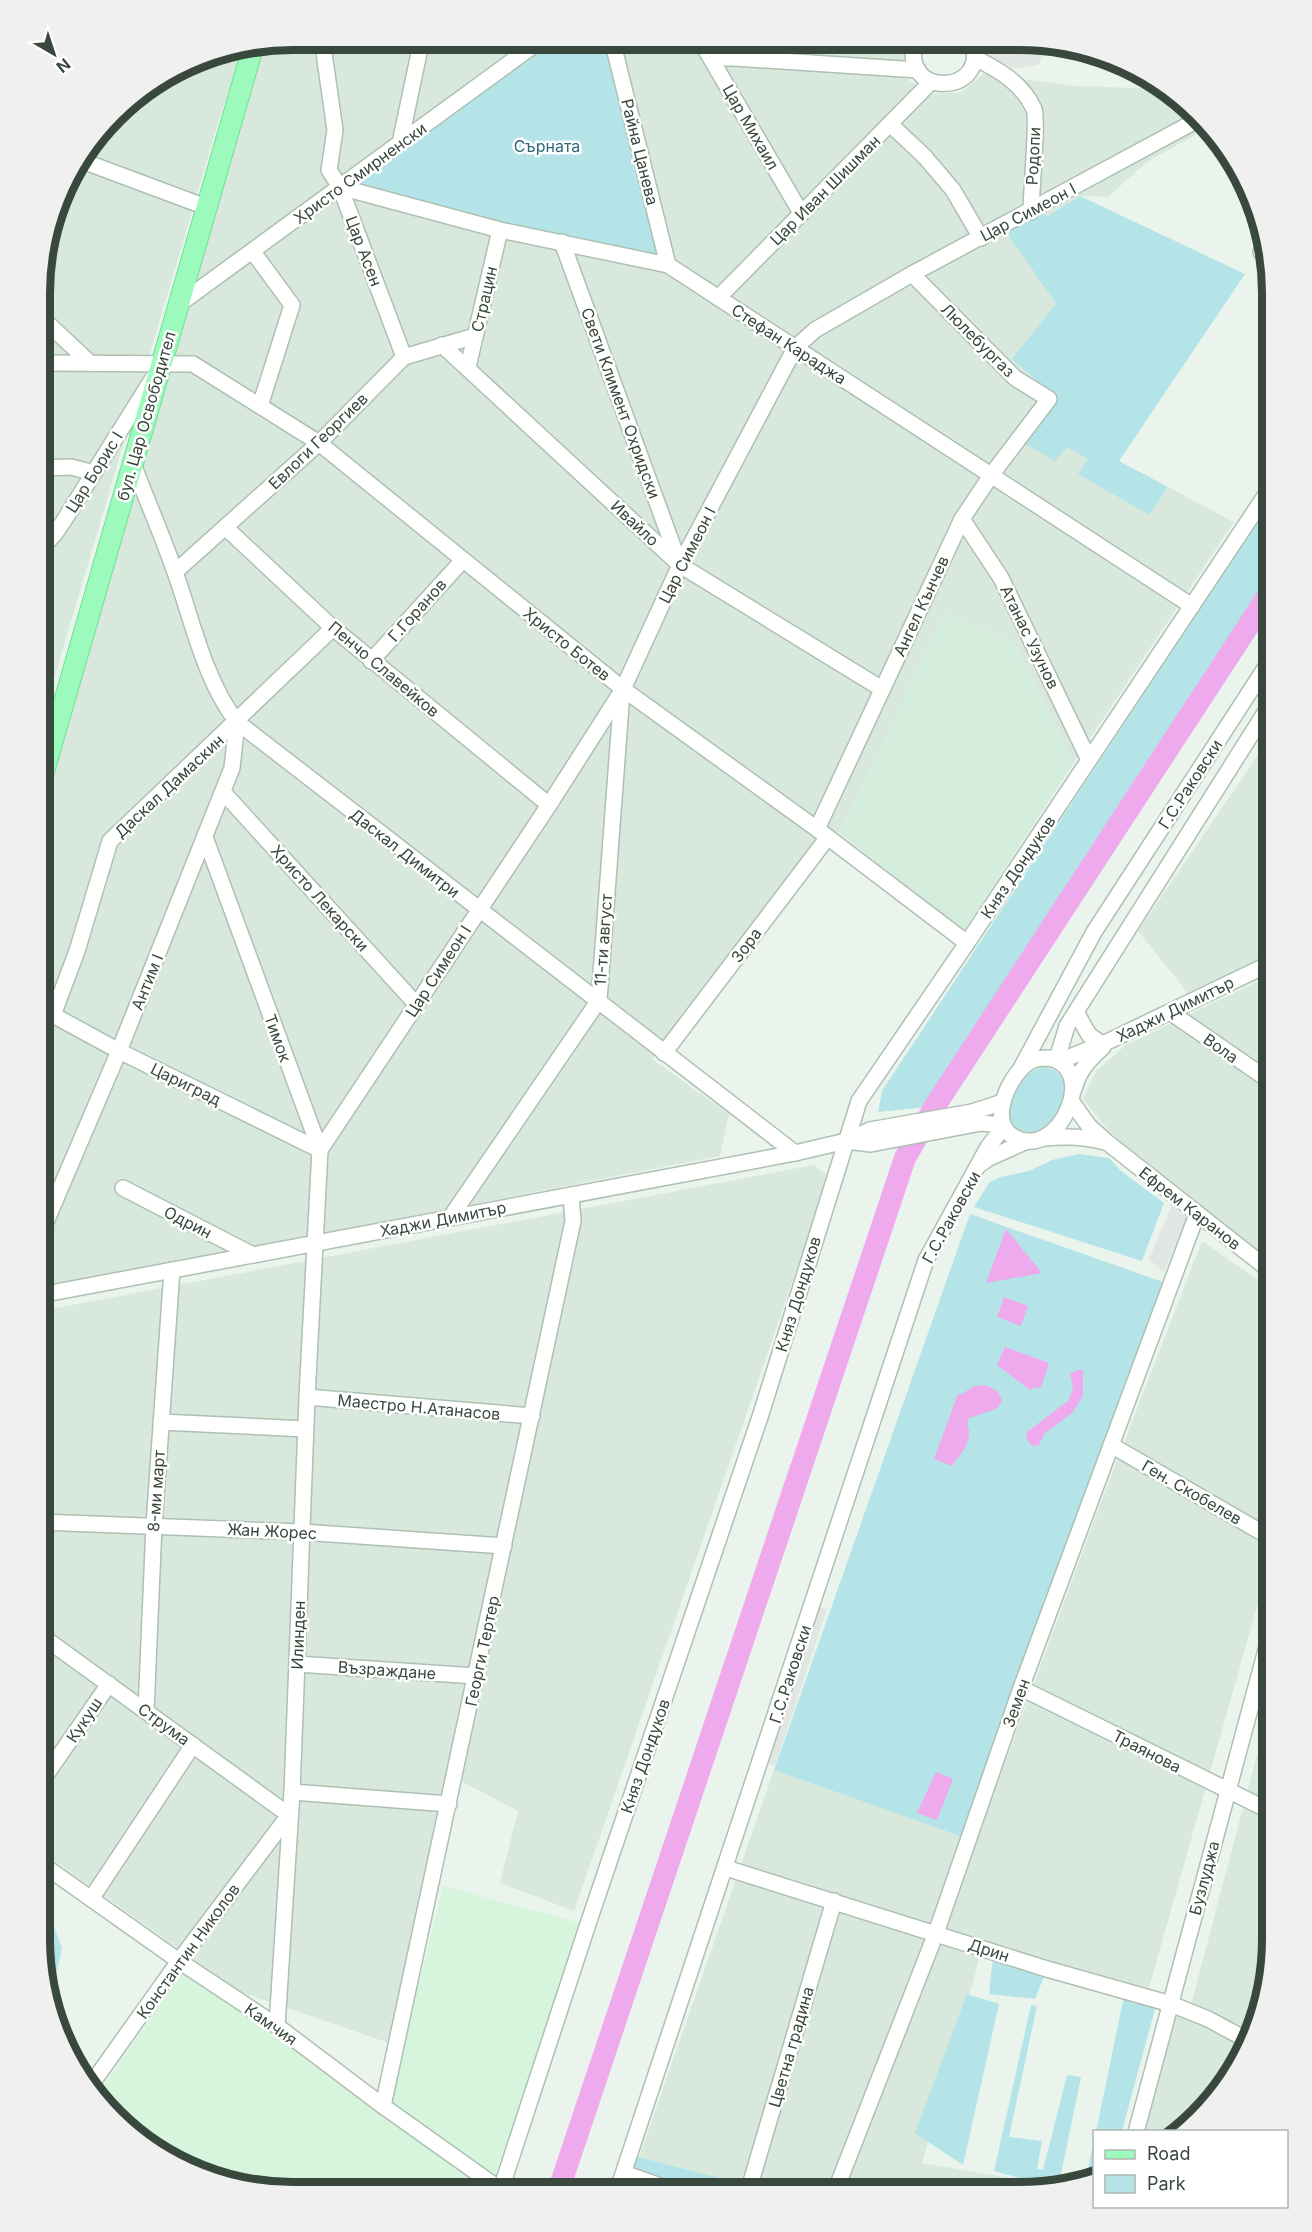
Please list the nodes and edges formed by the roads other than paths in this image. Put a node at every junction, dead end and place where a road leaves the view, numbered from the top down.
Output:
1 (323, 50) edge
2 (420, 50) edge
3 (527, 50) edge
4 (614, 50) edge
5 (707, 50) edge
6 (741, 50) edge
7 (914, 50) edge
8 (974, 50) edge
9 (251, 53) edge
10 (712, 58) junction
11 (735, 58) junction
12 (975, 58) junction
13 (918, 70) junction
14 (932, 82) junction
15 (1193, 123) edge
16 (890, 124) junction
17 (400, 143) junction
18 (87, 163) edge
19 (340, 187) junction
20 (206, 207) junction
21 (1030, 212) junction
22 (801, 213) junction
23 (500, 230) junction
24 (981, 238) junction
25 (562, 242) junction
26 (253, 252) junction
27 (668, 265) junction
28 (912, 274) junction
29 (718, 298) junction
30 (178, 305) junction
31 (50, 325) edge
32 (475, 336) junction
33 (442, 345) junction
34 (795, 348) junction
35 (404, 357) junction
36 (50, 363) edge
37 (90, 363) junction
38 (162, 363) junction
39 (468, 367) junction
40 (1049, 399) joint
41 (260, 406) junction
42 (319, 443) junction
43 (133, 464) junction
44 (50, 467) edge
45 (94, 473) junction
46 (992, 474) junction
47 (1262, 501) edge
48 (962, 519) junction
49 (225, 527) junction
50 (50, 539) edge
51 (463, 560) junction
52 (680, 565) junction
53 (175, 572) junction
54 (1192, 606) junction
55 (333, 628) junction
56 (371, 661) junction
57 (1262, 673) edge
58 (623, 689) junction
59 (882, 689) junction
60 (1262, 717) edge
61 (237, 722) junction
62 (50, 750) edge
63 (1089, 760) junction
64 (223, 792) junction
65 (549, 805) junction
66 (822, 833) junction
67 (205, 837) junction
68 (478, 910) junction
69 (967, 943) junction
70 (1262, 967) edge
71 (599, 1000) junction
72 (416, 1004) junction
73 (1076, 1012) junction
74 (1170, 1012) junction
75 (53, 1015) joint
76 (1106, 1043) junction
77 (119, 1051) junction
78 (664, 1053) junction
79 (1059, 1060) junction
80 (1020, 1070) junction
81 (1262, 1075) edge
82 (1073, 1095) junction
83 (1003, 1102) junction
84 (972, 1119) junction
85 (1003, 1126) junction
86 (1045, 1138) junction
87 (846, 1141) junction
88 (1027, 1141) junction
89 (1107, 1143) junction
90 (988, 1147) junction
91 (320, 1150) junction
92 (795, 1153) junction
93 (979, 1165) junction
94 (123, 1188) dead end
95 (571, 1195) junction
96 (50, 1213) edge
97 (1197, 1214) junction
98 (450, 1218) junction
99 (314, 1244) junction
100 (253, 1255) junction
101 (1262, 1264) edge
102 (172, 1270) junction
103 (50, 1293) edge
104 (307, 1397) junction
105 (532, 1416) junction
106 (161, 1422) junction
107 (306, 1429) junction
108 (1112, 1445) junction
109 (50, 1522) edge
110 (154, 1525) junction
111 (302, 1532) junction
112 (1262, 1533) edge
113 (504, 1546) junction
114 (50, 1642) edge
115 (297, 1664) junction
116 (1262, 1665) edge
117 (476, 1676) junction
118 (109, 1684) junction
119 (1021, 1688) junction
120 (146, 1711) junction
121 (193, 1745) junction
122 (50, 1769) edge
123 (1228, 1791) junction
124 (292, 1792) junction
125 (449, 1804) junction
126 (1262, 1807) edge
127 (289, 1815) junction
128 (726, 1868) junction
129 (50, 1870) edge
130 (92, 1899) junction
131 (834, 1901) junction
132 (936, 1933) junction
133 (179, 1960) junction
134 (1170, 2004) junction
135 (277, 2026) junction
136 (1242, 2037) edge
137 (94, 2080) edge
138 (383, 2106) junction
139 (1137, 2130) edge
140 (624, 2173) junction
141 (488, 2182) edge
142 (503, 2182) edge
143 (621, 2182) edge
144 (649, 2182) edge
145 (751, 2182) edge
146 (839, 2182) edge

1 - 19 street, Цар Асен
2 - 17 street
3 - 17 street, Христо Смирненски
4 - 27 street, Райна Цанева
5 - 10 street, Цар Михаил
6 - 11 street
7 - 13 street
8 - 12 street
9 - 20 main road, бул. Цар Освободител
10 - 11 street
10 - 22 street, Цар Михаил
11 - 13 street
12 - 14 street
12 - 21 street, Родопи
13 - 14 street
14 - 16 street, Цар Иван Шишман
15 - 21 street, Цар Симеон I
16 - 22 street, Цар Иван Шишман
16 - 24 street
17 - 19 street, Христо Смирненски
18 - 20 street
19 - 23 street, Стефан Караджа
19 - 26 street, Христо Смирненски
19 - 35 street, Цар Асен
20 - 30 main road, бул. Цар Освободител
21 - 24 street, Цар Симеон I
22 - 29 street, Цар Иван Шишман
23 - 25 street, Стефан Караджа
23 - 32 street, Страцин
24 - 28 street, Цар Симеон I
25 - 27 street, Стефан Караджа
25 - 52 street, Свети Климент Охридски
26 - 30 street, Христо Смирненски
26 - 41 street
27 - 29 street, Стефан Караджа
28 - 34 street, Цар Симеон I
28 - 40 street, Люлебургаз
29 - 34 street, Стефан Караджа
30 - 38 main road, бул. Цар Освободител
31 - 37 street
32 - 33 street, Евлоги Георгиев
32 - 39 street, Страцин
33 - 35 street, Евлоги Георгиев
33 - 39 street, Ивайло
34 - 46 street, Стефан Караджа
34 - 52 street, Цар Симеон I
35 - 42 street, Евлоги Георгиев
36 - 37 street, Христо Ботев
37 - 38 street, Христо Ботев
38 - 41 street, Христо Ботев
38 - 43 main road, бул. Цар Освободител
38 - 45 street, Цар Борис I
39 - 52 street, Ивайло
40 - 46 street, Ангел Кънчев
41 - 42 street, Христо Ботев
42 - 49 street, Евлоги Георгиев
42 - 51 street, Христо Ботев
43 - 53 street, Даскал Димитри
43 - 62 main road, бул. Цар Освободител
44 - 45 street
45 - 50 street, Цар Борис I
46 - 48 street, Ангел Кънчев
46 - 54 street, Стефан Караджа
47 - 54 street, Княз Дондуков
48 - 59 street, Ангел Кънчев
48 - 63 street, Атанас Узунов
49 - 53 street, Евлоги Георгиев
49 - 55 street, Пенчо Славейков
51 - 56 street, Г.Горанов
51 - 58 street, Христо Ботев
52 - 58 street, Цар Симеон I
52 - 59 street, Ивайло
53 - 61 street, Даскал Димитри
54 - 63 street, Княз Дондуков
55 - 56 street, Пенчо Славейков
55 - 61 street, Даскал Дамаскин
56 - 65 street, Пенчо Славейков
57 - 80 street, Г.С.Раковски
58 - 65 street, Цар Симеон I
58 - 66 street, Христо Ботев
58 - 71 street, 11-ти август
59 - 66 street, Ангел Кънчев
60 - 73 street, Г.С.Раковски
61 - 64 street, Антим I
61 - 68 street, Даскал Димитри
61 - 75 street, Даскал Дамаскин
63 - 69 street, Княз Дондуков
64 - 67 street, Антим I
64 - 72 street, Христо Лекарски
65 - 68 street, Цар Симеон I
66 - 69 street, Христо Ботев
66 - 78 street, Зора
67 - 77 street, Антим I
67 - 91 street, Тимок
68 - 71 street, Даскал Димитри
68 - 72 street, Цар Симеон I
69 - 87 street, Княз Дондуков
70 - 74 street, Хаджи Димитър
71 - 78 street, Даскал Димитри
71 - 98 street, 11-ти август
72 - 91 street, Цар Симеон I
73 - 76 street
73 - 79 street, Г.С.Раковски
74 - 76 street, Хаджи Димитър
74 - 81 street, Вола
75 - 77 street, Цариград
76 - 79 street
76 - 82 street
77 - 91 street, Цариград
77 - 96 street, Антим I
78 - 92 street, Даскал Димитри
79 - 80 street
79 - 82 street
80 - 83 street
82 - 86 street
82 - 89 street, Ефрем Каранов
83 - 84 street
83 - 85 street
84 - 85 street
84 - 87 street, Хаджи Димитър
84 - 90 street
85 - 88 street
85 - 90 street, Г.С.Раковски
86 - 88 street
86 - 89 street
87 - 92 street, Хаджи Димитър
87 - 142 street, Княз Дондуков
88 - 93 street
89 - 97 street, Ефрем Каранов
90 - 93 street, Г.С.Раковски
91 - 99 street, Тимок
92 - 95 street, Хаджи Димитър
93 - 128 street, Г.С.Раковски
94 - 100 street, Одрин
95 - 98 street, Хаджи Димитър
95 - 105 street, Георги Тертер
97 - 101 street, Ефрем Каранов
97 - 108 street, Земен
98 - 99 street, Хаджи Димитър
99 - 100 street, Хаджи Димитър
99 - 104 street, Илинден
100 - 102 street, Хаджи Димитър
102 - 103 street, Хаджи Димитър
102 - 106 street, 8-ми март
104 - 105 street, Маестро Н.Атанасов
104 - 107 street, Илинден
105 - 113 street, Георги Тертер
106 - 107 street
106 - 110 street, 8-ми март
107 - 111 street, Илинден
108 - 112 street, Ген. Скобелев
108 - 119 street, Земен
109 - 110 street, Жан Жорес
110 - 111 street, Жан Жорес
110 - 120 street, 8-ми март
111 - 113 street, Жан Жорес
111 - 115 street, Илинден
113 - 117 street, Георги Тертер
114 - 118 street, Струма
115 - 117 street, Възраждане
115 - 124 street, Илинден
116 - 123 street, Бузлуджа
117 - 125 street, Георги Тертер
118 - 120 street, Струма
118 - 122 street, Кукуш
119 - 123 street, Траянова
119 - 132 street, Земен
120 - 121 street, Струма
121 - 127 street, Струма
121 - 130 street
123 - 126 street, Траянова
123 - 134 street, Бузлуджа
124 - 125 street
124 - 127 street, Илинден
125 - 138 street, Георги Тертер
127 - 133 street, Константин Николов
127 - 135 street, Илинден
128 - 131 street, Дрин
128 - 140 street, Г.С.Раковски
129 - 130 street, Камчия
130 - 133 street, Камчия
131 - 132 street, Дрин
131 - 145 street, Цветна градина
132 - 134 street, Дрин
132 - 146 street, Земен
133 - 135 street, Камчия
133 - 137 street, Константин Николов
134 - 136 street, Дрин
134 - 139 street, Бузлуджа
135 - 138 street, Камчия
138 - 141 street, Камчия
140 - 143 street, Г.С.Раковски
140 - 144 street

